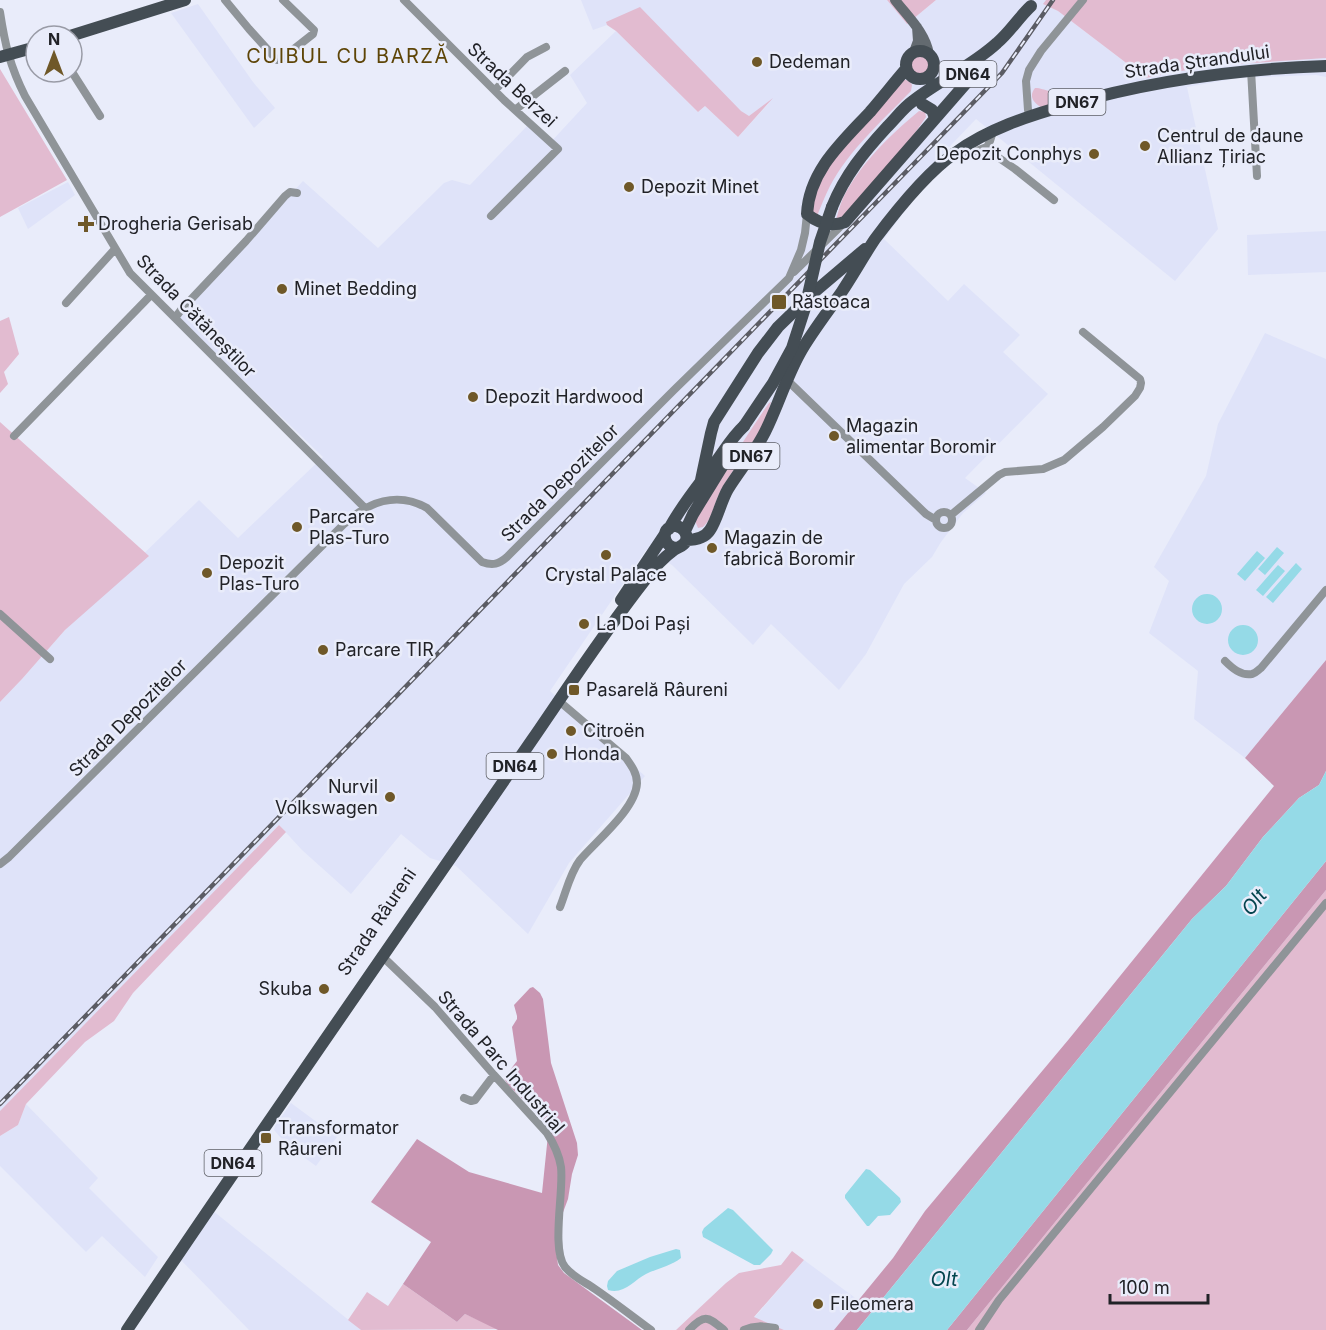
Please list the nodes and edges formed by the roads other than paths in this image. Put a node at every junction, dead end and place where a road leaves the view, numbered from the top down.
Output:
1 (185, 0) edge
2 (225, 0) edge
3 (283, 0) edge
4 (404, 0) edge
5 (895, 0) edge
6 (1083, 0) edge
7 (1033, 3) edge
8 (0, 12) edge
9 (917, 27) junction
10 (84, 32) edge
11 (546, 47) dead end
12 (24, 50) edge
13 (914, 52) junction
14 (4, 56) edge
15 (932, 58) junction
16 (981, 66) junction
17 (1326, 66) edge
18 (964, 68) junction
19 (906, 69) junction
20 (1251, 70) junction
21 (565, 71) dead end
22 (915, 78) junction
23 (80, 84) edge
24 (495, 90) junction
25 (918, 102) junction
26 (515, 110) junction
27 (100, 116) dead end
28 (1030, 117) junction
29 (935, 118) junction
30 (993, 130) junction
31 (987, 147) junction
32 (957, 152) junction
33 (1257, 176) dead end
34 (297, 193) dead end
35 (1054, 200) dead end
36 (807, 214) junction
37 (491, 216) dead end
38 (845, 222) junction
39 (875, 240) junction
40 (115, 249) junction
41 (789, 278) junction
42 (812, 294) junction
43 (151, 295) junction
44 (66, 303) dead end
45 (827, 313) junction
46 (175, 318) junction
47 (1083, 332) dead end
48 (787, 380) junction
49 (744, 426) junction
50 (14, 436) dead end
51 (701, 480) junction
52 (365, 508) junction
53 (951, 515) junction
54 (936, 520) junction
55 (667, 531) junction
56 (686, 536) junction
57 (676, 548) junction
58 (1326, 590) edge
59 (0, 614) edge
60 (50, 659) dead end
61 (1225, 661) dead end
62 (559, 701) junction
63 (0, 864) edge
64 (1326, 903) edge
65 (560, 907) dead end
66 (392, 933) junction
67 (383, 957) junction
68 (362, 976) junction
69 (494, 1075) junction
70 (464, 1098) dead end
71 (775, 1328) dead end
72 (118, 1330) edge
73 (127, 1330) edge
74 (651, 1330) edge
75 (689, 1330) edge
76 (724, 1330) edge
77 (744, 1330) edge
78 (979, 1330) edge

1 - 10 main road
2 - 3 street
4 - 24 street, Strada Berzei
5 - 9 street
6 - 28 street
7 - 16 main road, DN64
7 - 18 main road, DN64
8 - 14 street, Strada Cătăneștilor
9 - 13 street
9 - 15 street
11 - 24 street
12 - 14 main road
13 - 15 main road
13 - 19 main road
14 - 40 street, Strada Cătăneștilor
15 - 18 main road
15 - 22 main road
16 - 25 main road, DN64
16 - 29 main road
17 - 20 main road, Strada Ștrandului / DN67
18 - 25 main road, DN64
19 - 22 main road
19 - 36 main road
20 - 28 main road, Strada Ștrandului / DN67
20 - 33 street
21 - 26 street
22 - 25 main road
23 - 27 street
24 - 26 street, Strada Berzei
25 - 29 main road
25 - 49 main road, DN64, bridge
26 - 37 street, Strada Berzei
28 - 30 main road, Strada Ștrandului / DN67
29 - 38 main road
30 - 31 street
30 - 32 main road, Strada Ștrandului / DN67
31 - 32 street
31 - 35 street
32 - 39 main road, Strada Ștrandului / DN67
34 - 46 street
36 - 38 main road
36 - 41 street, Strada Depozitelor
38 - 41 street
39 - 42 main road, DN67
39 - 45 main road, Strada Ștrandului / DN67
40 - 43 street, Strada Cătăneștilor
40 - 44 street
41 - 52 street, Strada Depozitelor
42 - 45 main road
42 - 51 main road, DN67
43 - 46 street, Strada Cătăneștilor
43 - 50 street
45 - 48 main road, Strada Ștrandului / DN67
46 - 52 street, Strada Cătăneștilor
47 - 53 street
48 - 54 street
48 - 56 main road, Strada Ștrandului / DN67
49 - 51 main road, DN64
49 - 56 main road, DN64
51 - 55 main road, DN67
52 - 63 street, Strada Depozitelor
53 - 54 street
53 - 54 street
55 - 56 main road
55 - 57 main road
55 - 66 main road, Strada Râureni / DN64
56 - 57 main road, DN64
57 - 62 main road, Strada Râureni / DN64
58 - 61 street
59 - 60 street
62 - 65 street
62 - 67 main road, Strada Râureni / DN64
64 - 78 street
66 - 67 street
66 - 68 main road, Strada Râureni / DN64
67 - 68 street
67 - 69 street, Strada Parc Industrial
67 - 73 main road, Strada Râureni / DN64
68 - 72 main road, Strada Râureni / DN64
69 - 70 street
69 - 74 street, Strada Parc Industrial
71 - 77 street
75 - 76 street

